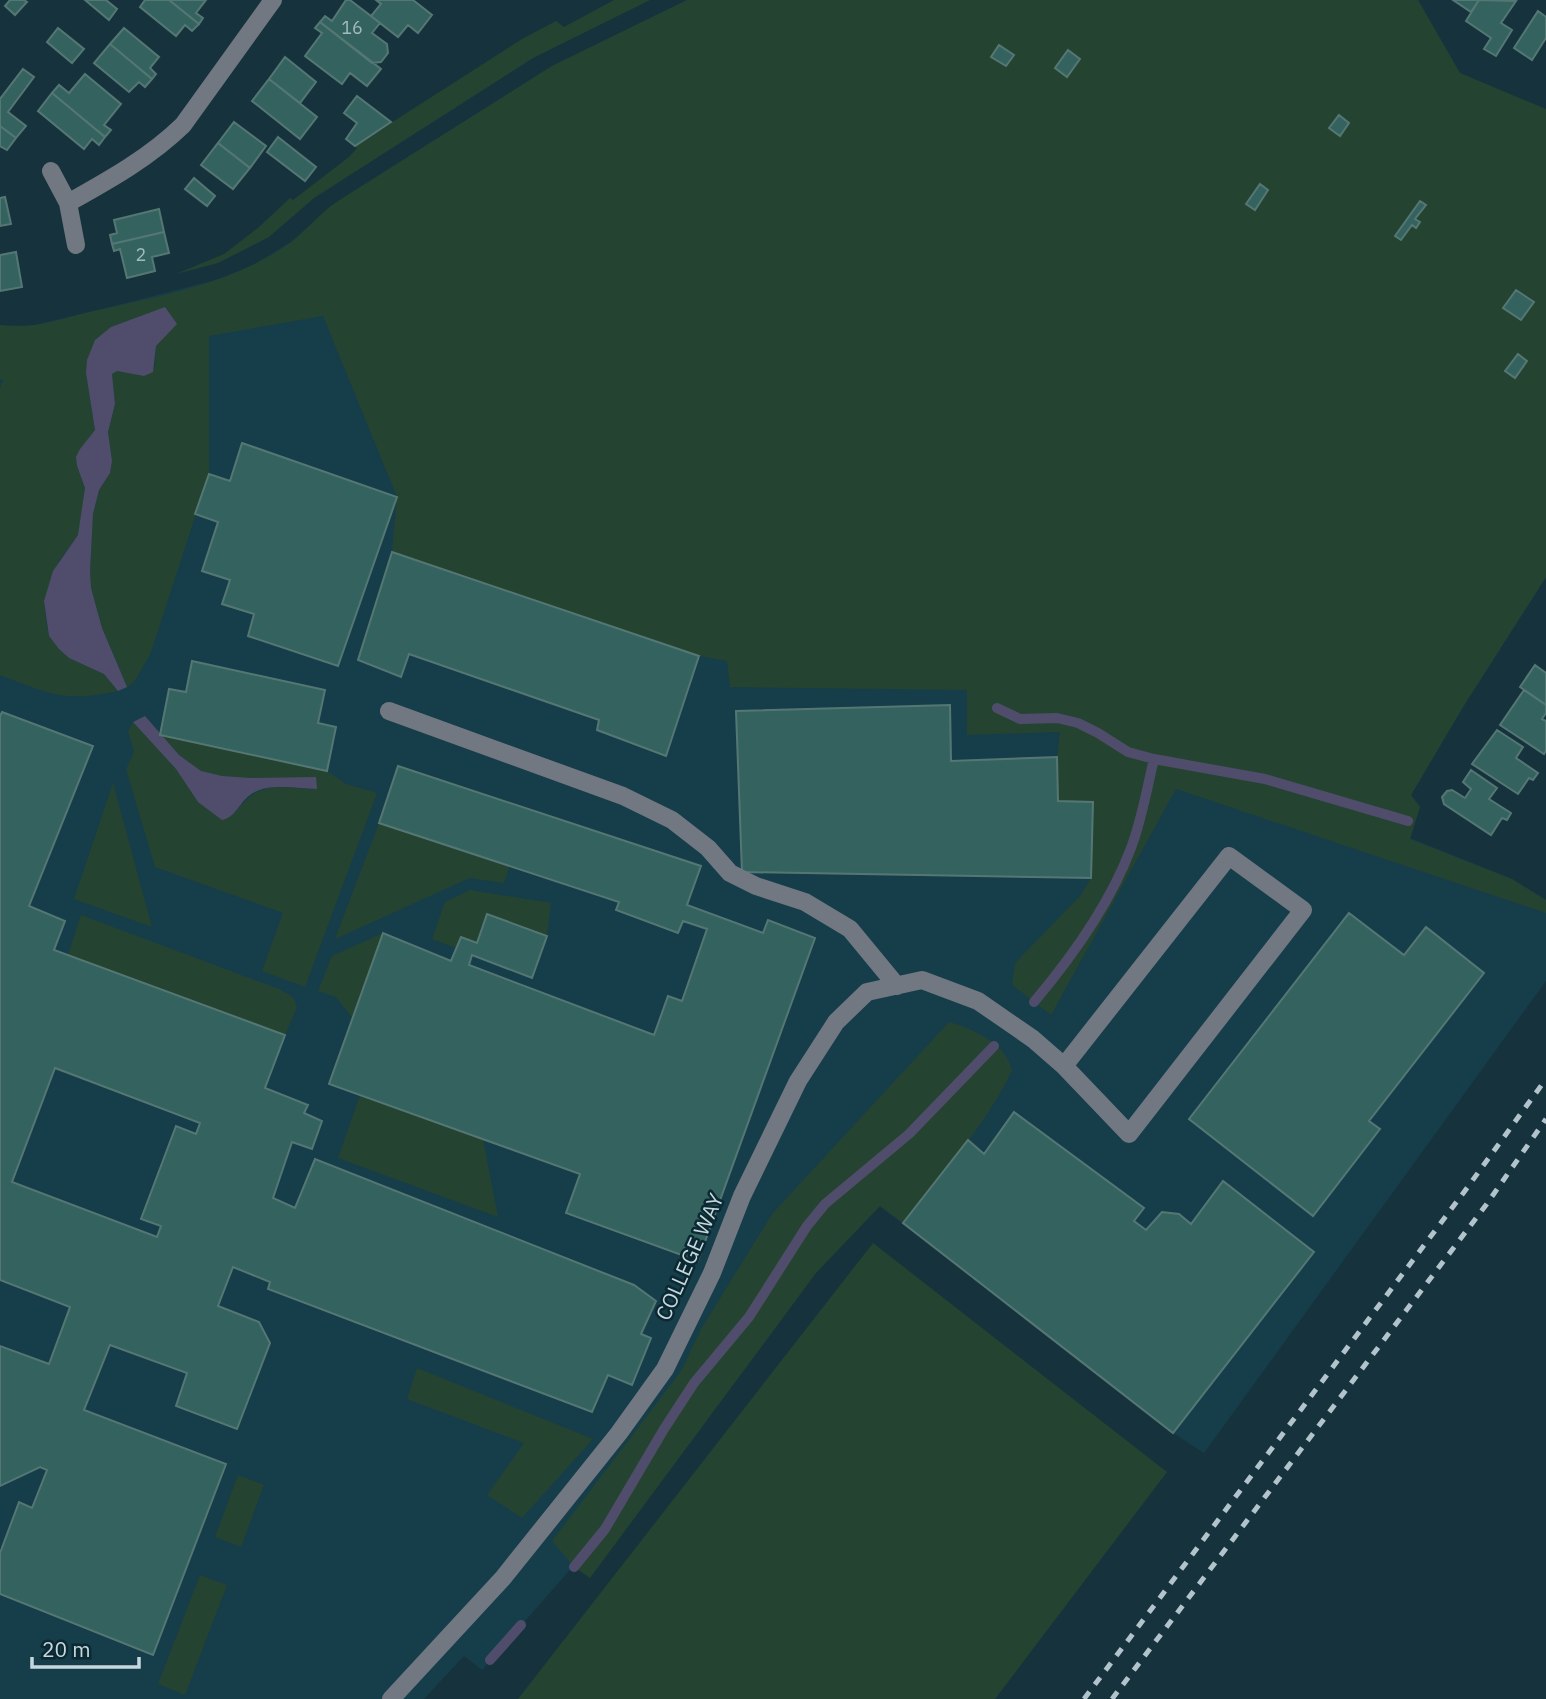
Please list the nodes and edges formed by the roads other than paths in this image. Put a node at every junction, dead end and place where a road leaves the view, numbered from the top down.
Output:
1 (273, 0) edge
2 (51, 172) dead end
3 (68, 203) junction
4 (76, 245) dead end
5 (389, 711) dead end
6 (897, 986) junction
7 (1064, 1066) junction
8 (391, 1699) edge

1 - 3 street
2 - 3 street
3 - 4 street
5 - 6 street
6 - 7 street, COLLEGE WAY
6 - 8 street, COLLEGE WAY
7 - 7 street, COLLEGE WAY

